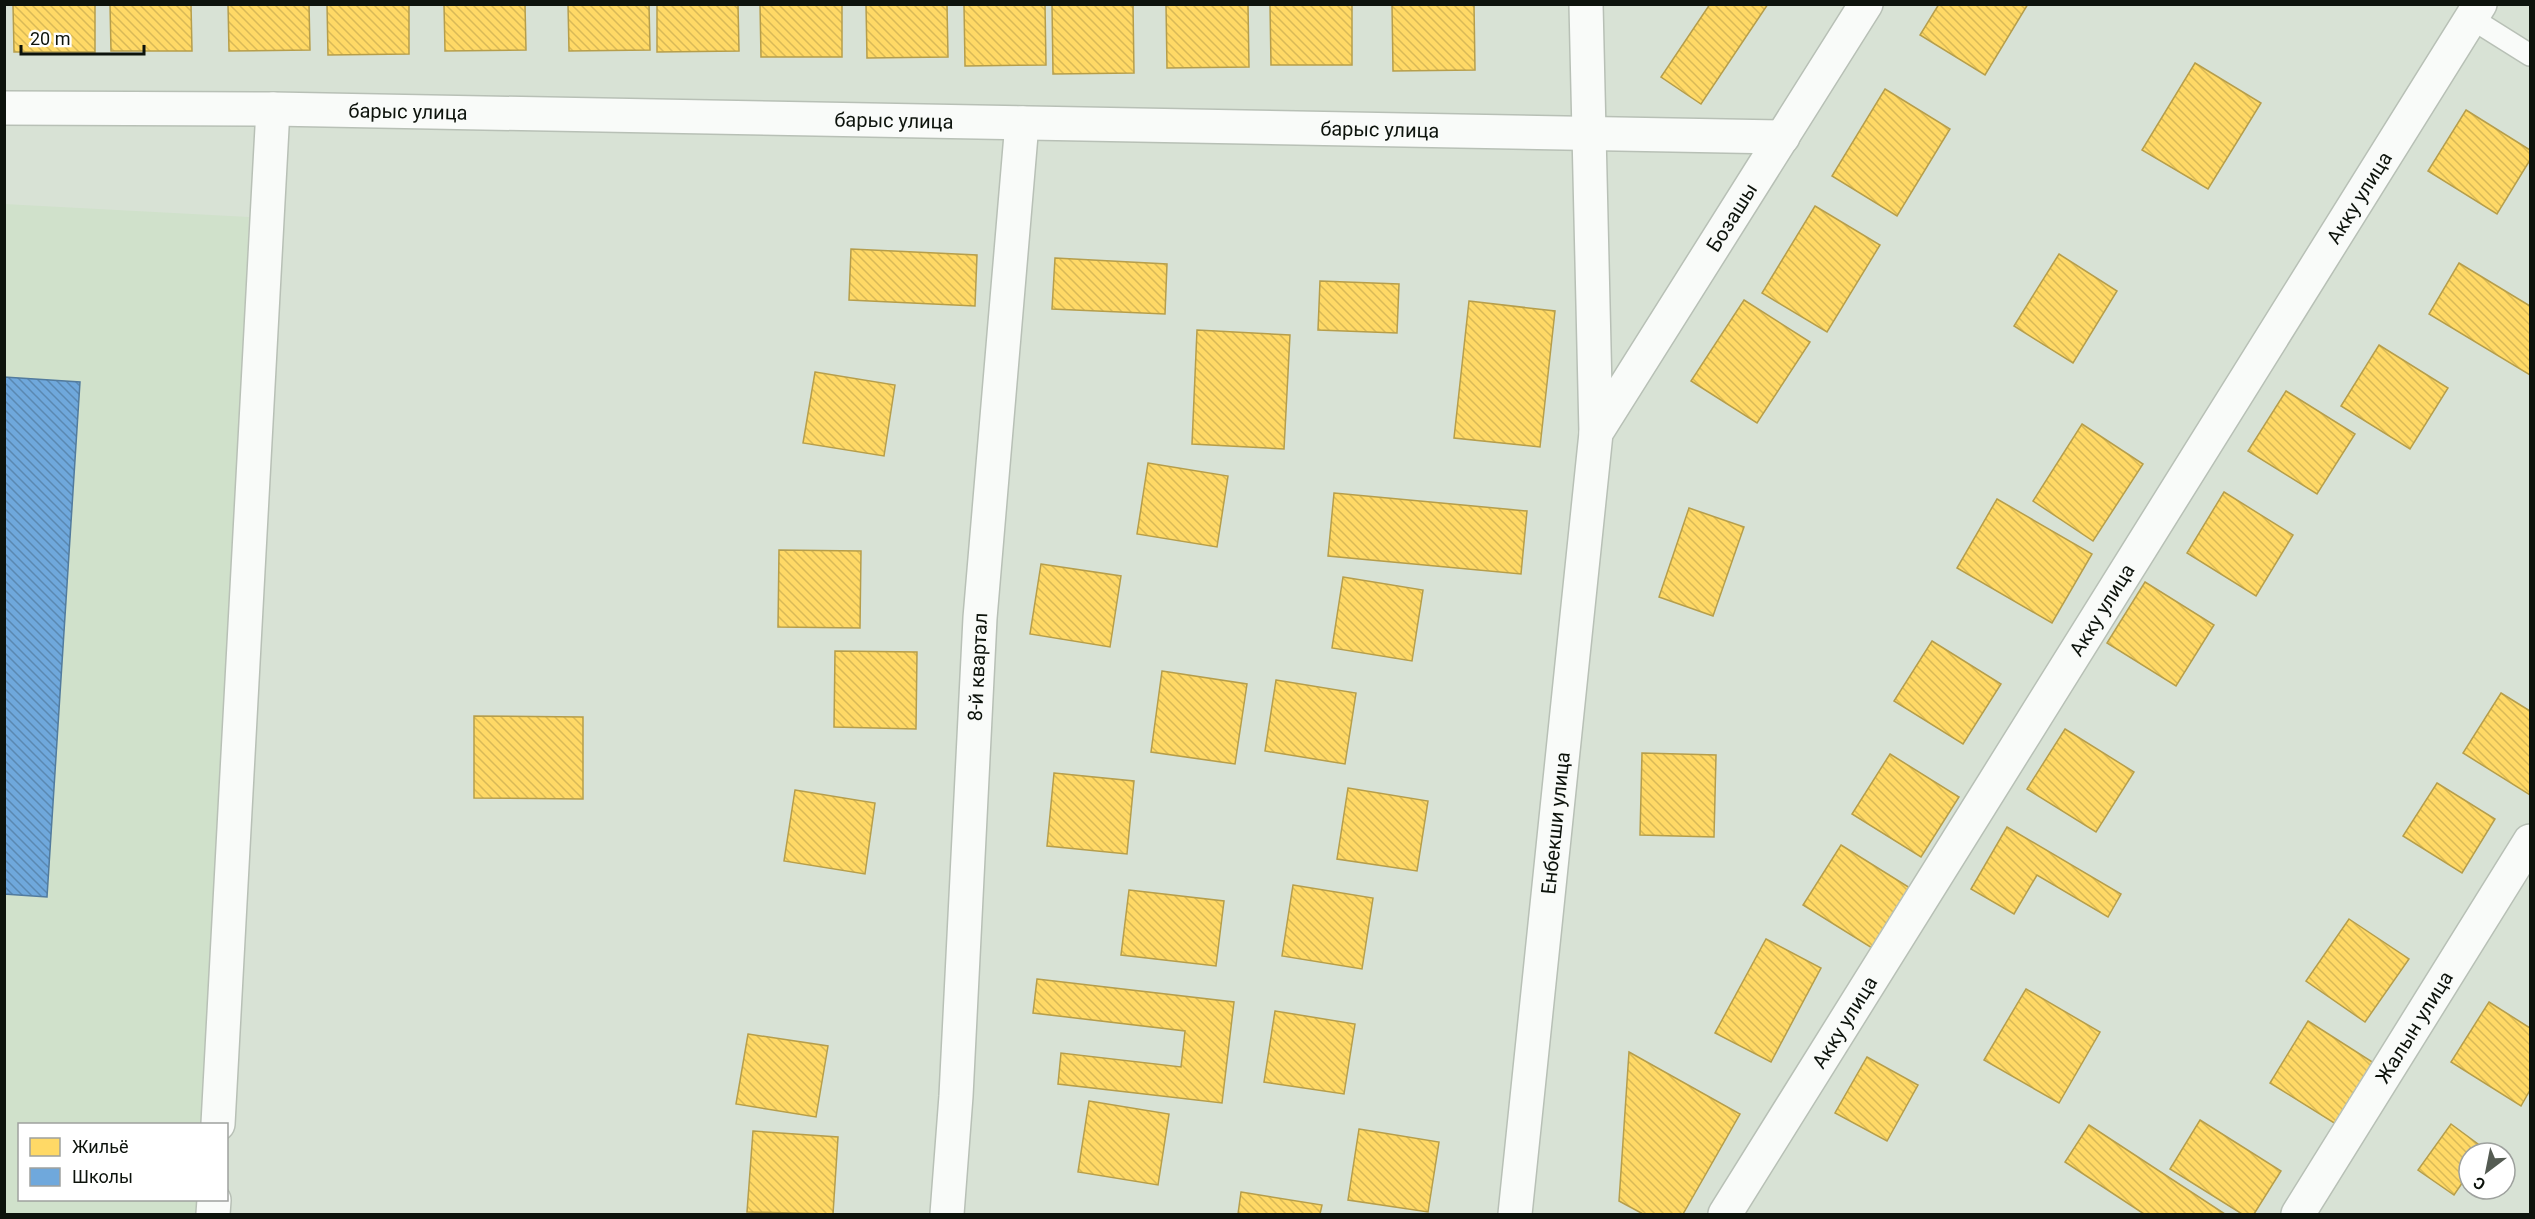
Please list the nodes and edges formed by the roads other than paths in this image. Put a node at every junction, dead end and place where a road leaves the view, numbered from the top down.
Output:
1 (1586, 4) edge
2 (1866, 4) edge
3 (2476, 11) edge
4 (2530, 55) edge
5 (4, 108) edge
6 (273, 109) junction
7 (1022, 123) junction
8 (1589, 134) junction
9 (1783, 137) junction
10 (1596, 433) junction
11 (2530, 841) edge
12 (218, 1123) edge
13 (946, 1215) edge
14 (1515, 1215) edge
15 (1725, 1215) edge
16 (2298, 1215) edge

1 - 8 street, Енбекши улица
2 - 9 street, Бозашы
3 - 4 lane
3 - 15 street, Акку улица
5 - 6 street, барыс улица
6 - 7 street, барыс улица
6 - 12 street
7 - 8 street, барыс улица
7 - 13 street, 8-й квартал
8 - 9 street, барыс улица
8 - 10 street, Енбекши улица
9 - 10 street, Бозашы
10 - 14 street, Енбекши улица
11 - 16 street, Жалын улица

